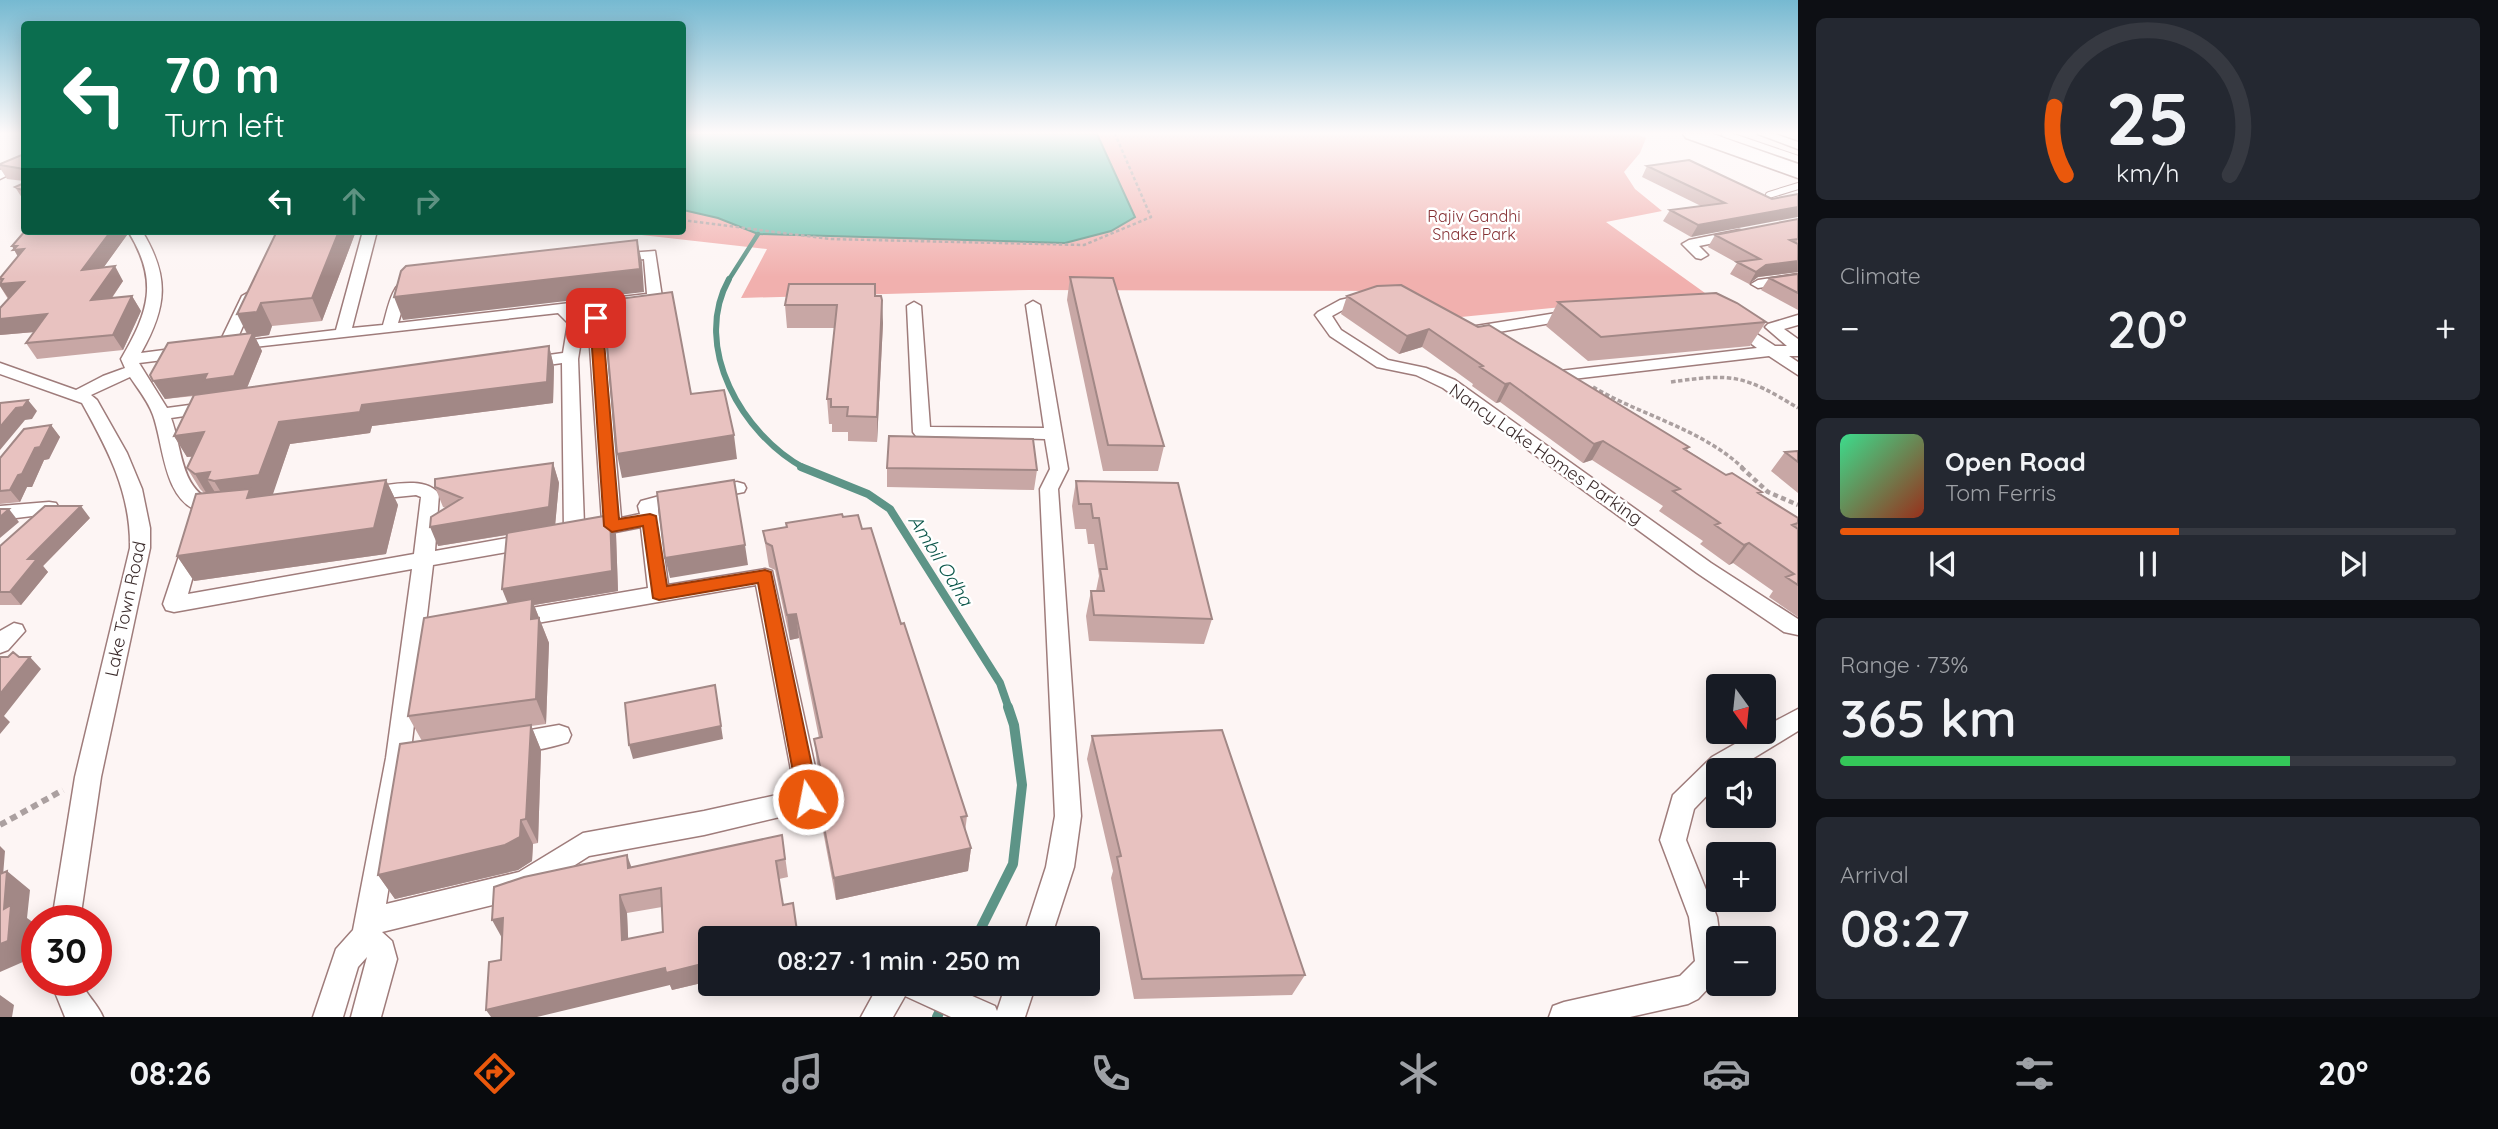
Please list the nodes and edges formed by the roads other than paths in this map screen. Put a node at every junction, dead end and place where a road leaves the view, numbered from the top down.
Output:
1 (1798, 186) edge
2 (1769, 195) edge
3 (1752, 232) edge
4 (138, 235) edge
5 (369, 235) edge
6 (1701, 255) dead end
7 (596, 260) edge
8 (257, 277) edge
9 (1798, 278) edge
10 (418, 280) edge
11 (1758, 284) edge
12 (1383, 297) edge
13 (1033, 305) dead end
14 (914, 306) dead end
15 (561, 308) junction
16 (664, 308) edge
17 (1588, 314) edge
18 (1721, 316) edge
19 (1798, 320) edge
20 (344, 328) junction
21 (389, 329) junction
22 (1498, 344) edge
23 (216, 346) junction
24 (1798, 349) edge
25 (1773, 351) junction
26 (570, 359) junction
27 (515, 365) edge
28 (0, 368) edge
29 (129, 369) junction
30 (1798, 370) edge
31 (1574, 392) edge
32 (83, 398) junction
33 (230, 405) edge
34 (162, 414) junction
35 (1053, 434) junction
36 (448, 486) edge
37 (737, 488) edge
38 (421, 490) junction
39 (347, 496) edge
40 (203, 507) junction
41 (241, 510) edge
42 (0, 513) edge
43 (650, 519) junction
44 (29, 526) edge
45 (612, 526) junction
46 (560, 536) junction
47 (424, 560) junction
48 (659, 593) junction
49 (497, 622) edge
50 (1798, 627) edge
51 (443, 631) edge
52 (416, 636) junction
53 (1798, 719) edge
54 (559, 735) dead end
55 (492, 745) edge
56 (425, 754) edge
57 (398, 758) junction
58 (68, 905) edge
59 (1041, 926) edge
60 (367, 930) junction
61 (71, 996) edge
62 (897, 996) edge
63 (937, 996) edge
64 (1017, 996) edge
65 (979, 1014) edge
66 (88, 1017) edge
67 (328, 1017) edge
68 (366, 1017) edge
69 (876, 1017) edge
70 (1010, 1017) edge
71 (1564, 1017) edge

1 - 2 lane
3 - 6 street
4 - 29 street
5 - 20 street
7 - 15 street
8 - 23 street
9 - 11 street
10 - 21 street
12 - 50 street, Nancy Lake Homes Parking
13 - 35 street
14 - 35 street
15 - 21 street
15 - 26 street
16 - 45 street
17 - 22 street
18 - 25 street
19 - 24 street
20 - 21 street
20 - 23 street
23 - 29 street
24 - 25 street
25 - 30 street
25 - 31 street
26 - 27 street
26 - 46 street
28 - 32 street
29 - 32 street
29 - 34 street
32 - 58 street, Lake Town Road
33 - 34 street
34 - 40 street
35 - 59 street
36 - 38 street
37 - 43 street
38 - 39 street
38 - 47 street
40 - 41 street
40 - 47 street
42 - 44 street
43 - 45 street
43 - 48 street
45 - 46 street
46 - 47 street
47 - 52 street
48 - 49 street
48 - 60 street
51 - 52 street
52 - 57 street
53 - 71 street
54 - 55 street
56 - 57 street
57 - 60 street
60 - 67 street
60 - 68 street
61 - 66 street
62 - 69 street
63 - 65 street
64 - 70 street

